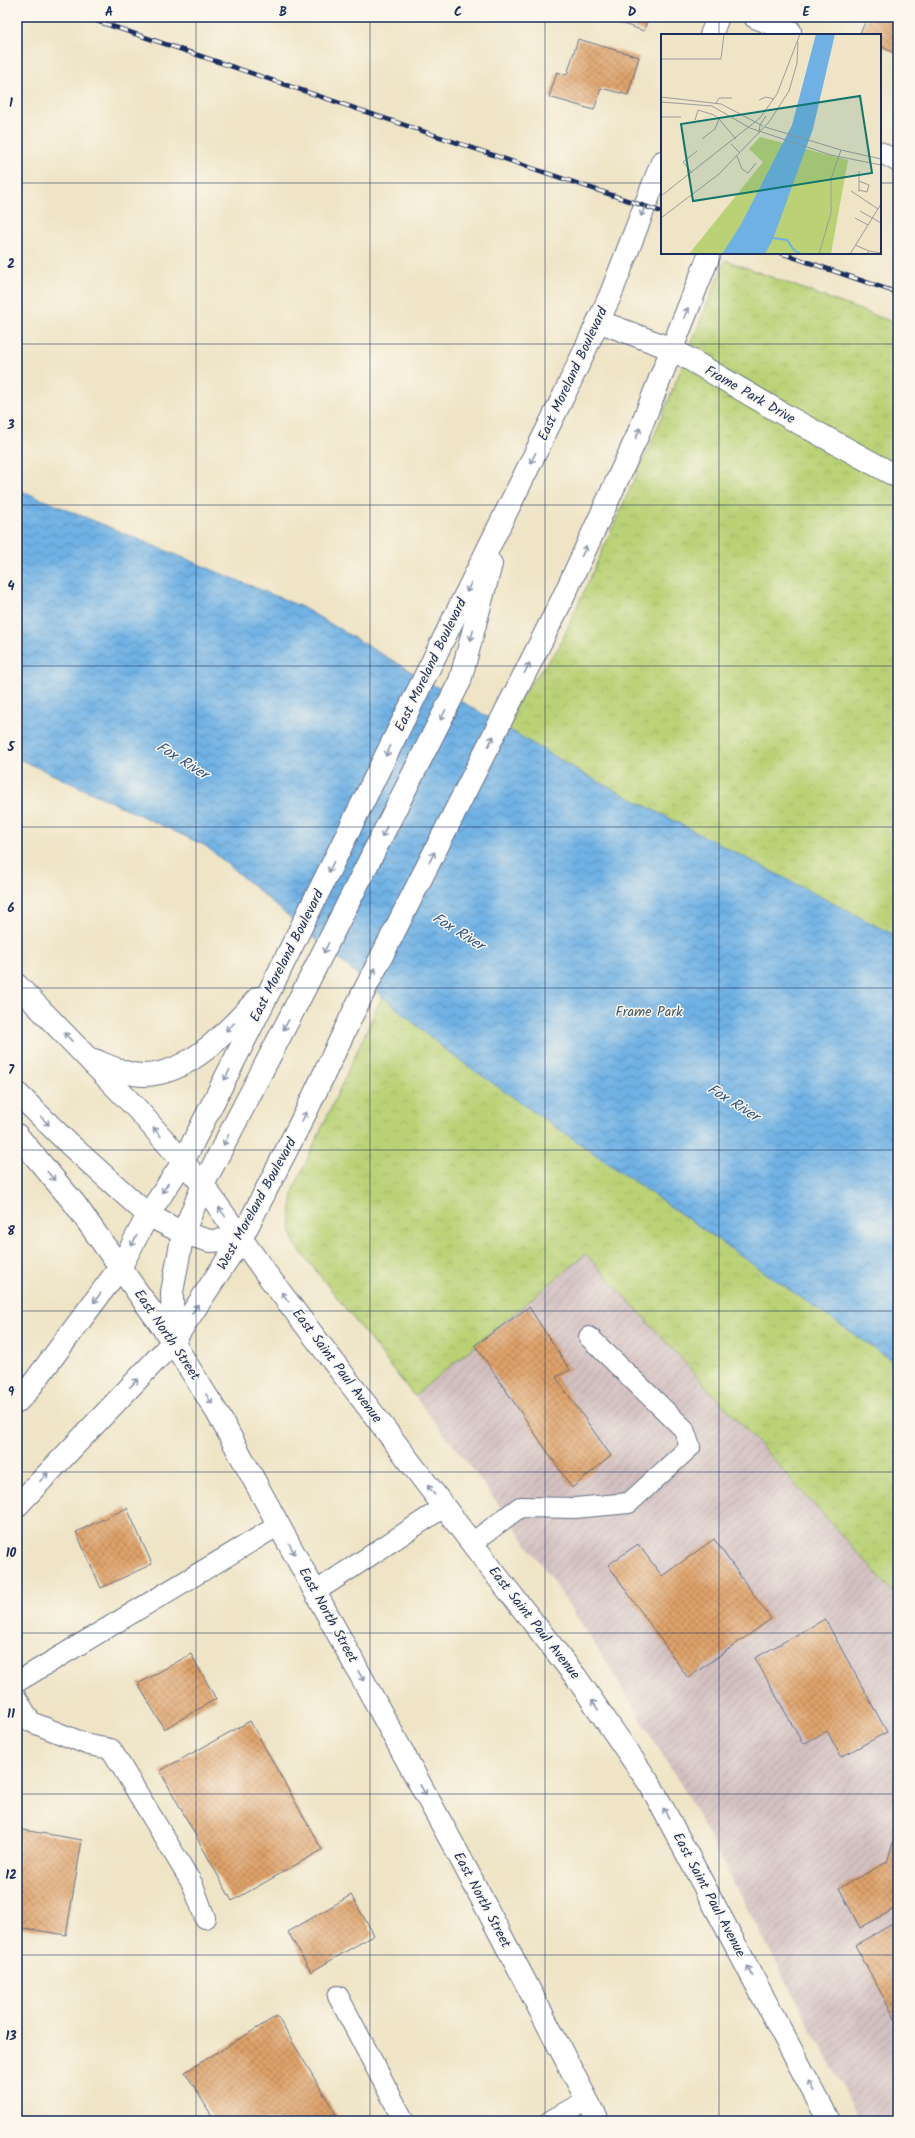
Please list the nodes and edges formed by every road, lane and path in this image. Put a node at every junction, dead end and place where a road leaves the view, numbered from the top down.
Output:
1 (718, 17) edge
2 (755, 17) edge
3 (791, 28) edge
4 (711, 34) edge
5 (881, 153) edge
6 (898, 162) edge
7 (661, 164) edge
8 (710, 254) edge
9 (598, 322) junction
10 (672, 349) junction
11 (898, 477) edge
12 (504, 516) junction
13 (276, 978) junction
14 (17, 985) edge
15 (87, 1056) junction
16 (17, 1093) edge
17 (17, 1135) edge
18 (183, 1162) junction
19 (203, 1184) junction
20 (148, 1215) junction
21 (183, 1233) junction
22 (241, 1239) junction
23 (121, 1266) junction
24 (589, 1337) dead end
25 (174, 1342) junction
26 (17, 1402) edge
27 (17, 1506) edge
28 (444, 1507) junction
29 (279, 1525) junction
30 (472, 1543) junction
31 (315, 1592) junction
32 (17, 1682) edge
33 (17, 1699) edge
34 (205, 1918) dead end
35 (338, 1996) dead end
36 (587, 2100) junction
37 (404, 2121) edge
38 (550, 2121) edge
39 (598, 2121) edge
40 (829, 2121) edge

1 - 4 main road
2 - 3 main road
5 - 6 lane
7 -> 9 main road, East Moreland Boulevard
10 -> 8 main road
9 - 10 main road, Frame Park Drive
9 -> 12 main road, East Moreland Boulevard
10 - 11 main road, Frame Park Drive
22 -> 10 main road, West Moreland Boulevard
12 -> 13 main road, East Moreland Boulevard
12 -> 19 main road
13 -> 15 main road
13 -> 18 main road, East Moreland Boulevard
15 -> 14 main road
18 -> 15 main road
16 -> 20 main road
17 -> 23 main road, East North Street
18 - 19 main road, East Saint Paul Avenue
18 -> 20 main road
19 - 21 main road
22 -> 19 main road, East Saint Paul Avenue
20 - 21 main road
20 -> 23 main road
21 - 22 main road
21 - 25 main road
25 -> 22 main road, West Moreland Boulevard
28 -> 22 main road, East Saint Paul Avenue
23 - 25 main road, East North Street
23 -> 26 main road
24 - 30 lane
27 -> 25 main road, West Moreland Boulevard
25 -> 29 main road, East North Street
28 - 30 main road, East Saint Paul Avenue
28 - 31 lane
29 -> 31 main road, East North Street
29 - 32 lane
40 -> 30 main road, East Saint Paul Avenue
31 -> 36 main road, East North Street
33 - 34 lane
35 - 37 lane
36 - 38 lane
36 - 39 main road, East North Street

